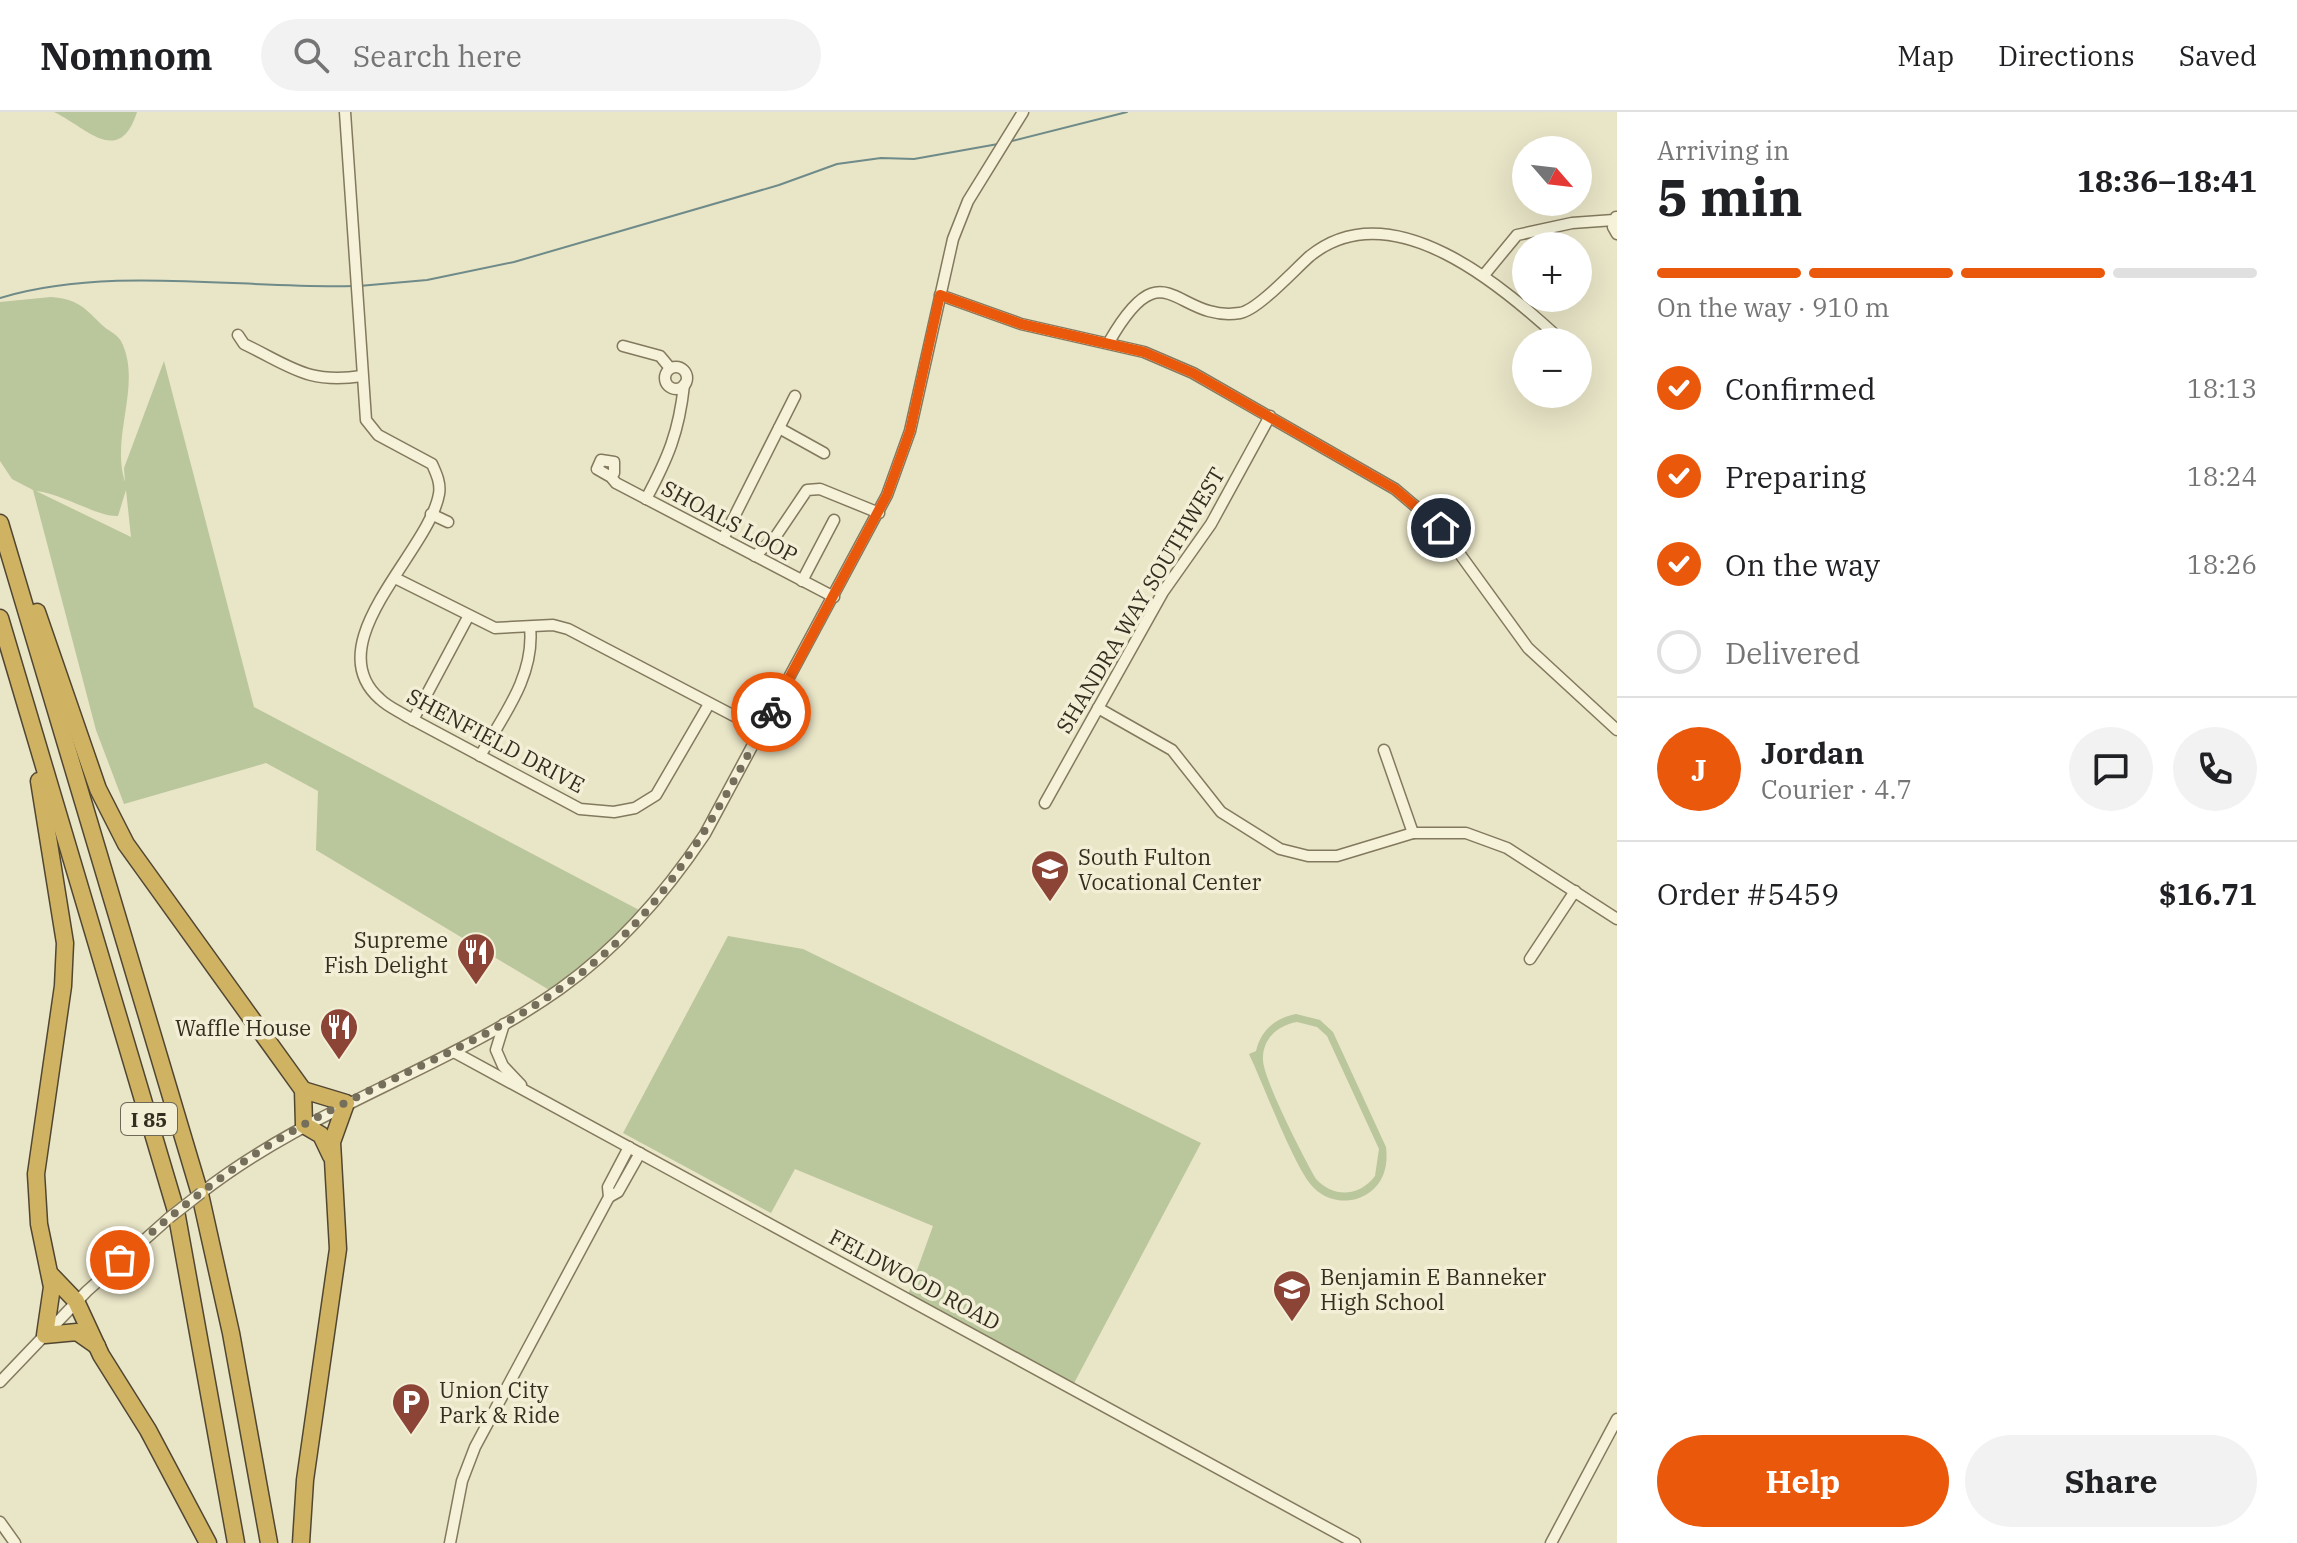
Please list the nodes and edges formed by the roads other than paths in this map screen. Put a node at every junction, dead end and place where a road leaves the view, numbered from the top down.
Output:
1 (345, 112) edge
2 (1023, 112) edge
3 (1616, 218) edge
4 (1617, 234) edge
5 (1484, 275) junction
6 (940, 295) junction
7 (1546, 328) edge
8 (238, 335) dead end
9 (1109, 342) junction
10 (623, 346) dead end
11 (670, 368) junction
12 (362, 376) junction
13 (684, 385) junction
14 (795, 396) dead end
15 (1270, 416) junction
16 (779, 428) junction
17 (824, 453) dead end
18 (611, 477) dead end
19 (646, 499) junction
20 (0, 512) edge
21 (879, 513) junction
22 (431, 514) junction
23 (834, 520) dead end
24 (448, 522) dead end
25 (0, 523) edge
26 (723, 539) junction
27 (755, 556) junction
28 (395, 578) junction
29 (802, 581) junction
30 (834, 597) junction
31 (468, 617) junction
32 (0, 618) edge
33 (530, 627) junction
34 (709, 704) junction
35 (25, 705) junction
36 (1098, 708) junction
37 (413, 720) junction
38 (761, 730) junction
39 (1617, 730) edge
40 (1384, 750) dead end
41 (480, 756) junction
42 (1045, 803) dead end
43 (1413, 833) junction
44 (1575, 891) junction
45 (1617, 919) edge
46 (1530, 959) dead end
47 (504, 1024) junction
48 (454, 1052) junction
49 (303, 1090) junction
50 (528, 1092) junction
51 (346, 1103) junction
52 (304, 1125) junction
53 (629, 1147) junction
54 (640, 1153) junction
55 (331, 1156) junction
56 (609, 1197) junction
57 (51, 1275) junction
58 (76, 1301) junction
59 (45, 1335) junction
60 (97, 1346) junction
61 (0, 1382) edge
62 (1617, 1419) edge
63 (0, 1522) edge
64 (15, 1543) edge
65 (208, 1543) edge
66 (236, 1543) edge
67 (269, 1543) edge
68 (301, 1543) edge
69 (450, 1543) edge
70 (1355, 1543) edge
71 (1551, 1543) edge

1 - 12 street, SHENFIELD DRIVE
2 - 6 street
3 - 4 street
3 - 5 street
5 - 7 street
5 - 9 street
6 - 9 street
6 - 21 street
8 - 12 street
9 - 15 street
10 - 11 street
11 - 13 street
11 - 13 street
12 - 22 street, SHENFIELD DRIVE
13 - 19 street
14 - 16 street
15 - 36 street, SHANDRA WAY SOUTHWEST
15 - 39 street
16 - 17 street
16 - 26 street
18 - 19 street, SHOALS LOOP
19 - 26 street, SHOALS LOOP
20 - 49 highway
21 - 27 street
21 - 30 street
22 - 24 street
22 - 28 street, SHENFIELD DRIVE
23 - 29 street
25 - 67 highway, I 85
26 - 27 street, SHOALS LOOP
27 - 29 street, SHOALS LOOP
28 - 31 street
28 - 37 street, SHENFIELD DRIVE
29 - 30 street, SHOALS LOOP
30 - 38 street
31 - 33 street
31 - 37 street
32 - 35 highway, I 85
33 - 34 street
33 - 41 street
34 - 38 street
34 - 41 street, SHENFIELD DRIVE
35 - 57 highway
35 - 66 highway, I 85
36 - 42 street, SHANDRA WAY SOUTHWEST
36 - 43 street
37 - 41 street, SHENFIELD DRIVE
38 - 47 street
40 - 43 street
43 - 44 street
44 - 45 street
44 - 46 street
47 - 48 street
47 - 50 street
48 - 50 street, FELDWOOD ROAD
48 - 51 street
49 - 51 highway
49 - 52 highway
50 - 53 street, FELDWOOD ROAD
51 - 52 street
51 - 55 highway
52 - 55 highway
52 - 58 street, bridge
53 - 54 street, FELDWOOD ROAD
53 - 56 street
54 - 56 street
54 - 70 street, FELDWOOD ROAD
55 - 68 highway
56 - 69 street
57 - 58 highway
57 - 59 highway
58 - 59 street
58 - 60 highway
59 - 60 highway
59 - 61 street
60 - 65 highway
62 - 71 street
63 - 64 street

